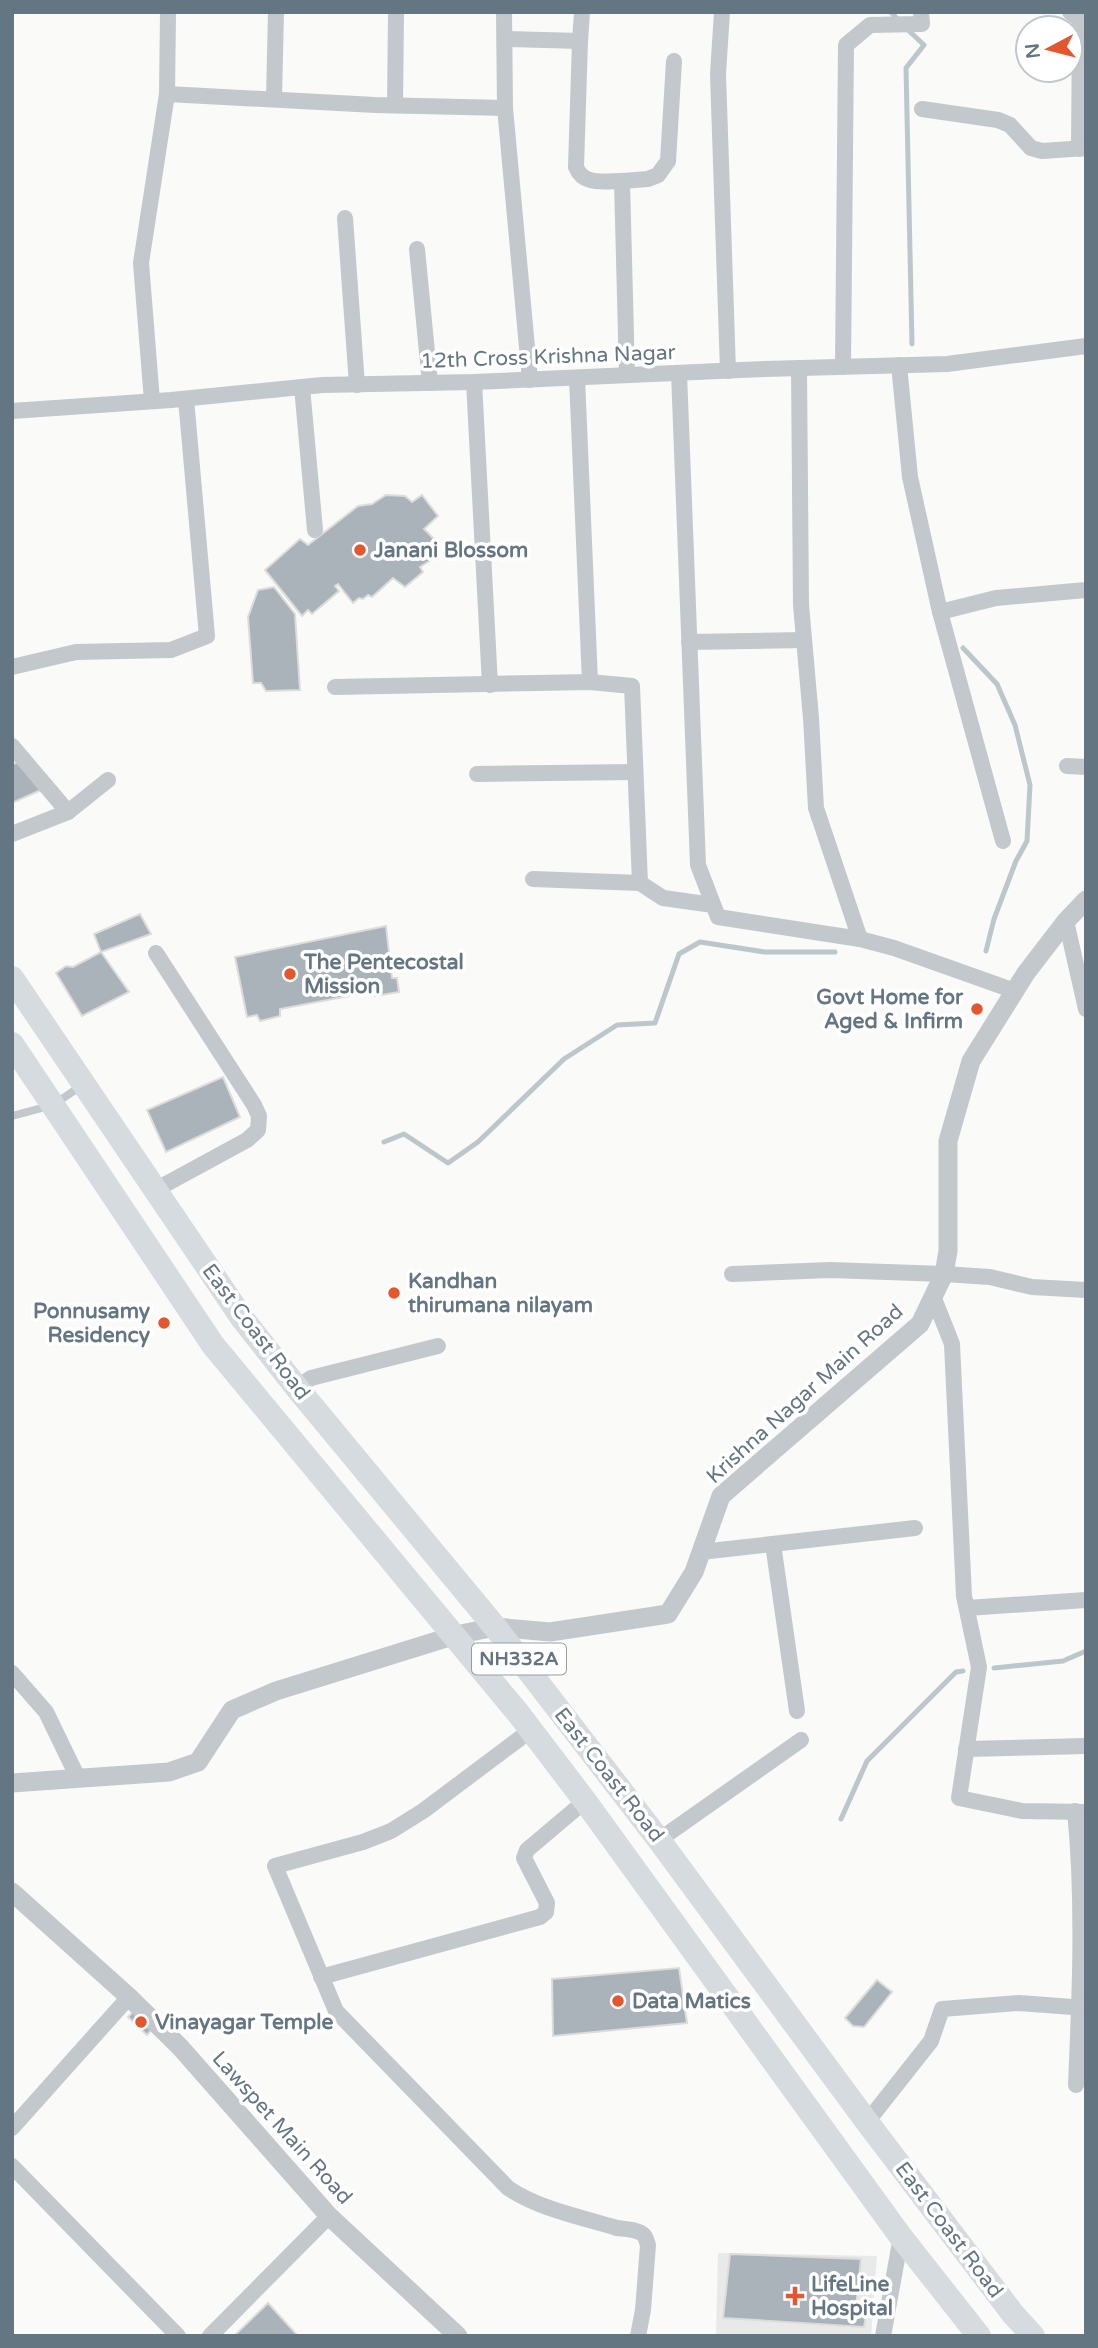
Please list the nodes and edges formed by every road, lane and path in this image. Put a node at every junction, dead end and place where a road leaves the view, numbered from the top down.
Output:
1 (168, 12) edge
2 (276, 12) edge
3 (396, 12) edge
4 (504, 12) edge
5 (582, 12) edge
6 (722, 12) edge
7 (921, 12) edge
8 (1070, 12) edge
9 (505, 39) junction
10 (580, 41) junction
11 (674, 61) dead end
12 (167, 94) junction
13 (274, 99) junction
14 (395, 105) junction
15 (505, 108) junction
16 (922, 109) dead end
17 (1083, 149) edge
18 (622, 181) junction
19 (345, 218) dead end
20 (417, 249) dead end
21 (1086, 346) edge
22 (899, 365) junction
23 (843, 367) junction
24 (799, 368) junction
25 (728, 371) junction
26 (679, 373) junction
27 (627, 375) junction
28 (577, 377) junction
29 (530, 380) junction
30 (474, 382) junction
31 (430, 383) junction
32 (356, 384) junction
33 (302, 387) junction
34 (186, 398) junction
35 (152, 401) junction
36 (12, 411) edge
37 (315, 530) dead end
38 (1086, 590) edge
39 (940, 612) junction
40 (804, 640) junction
41 (689, 642) junction
42 (12, 667) edge
43 (590, 682) junction
44 (490, 685) junction
45 (335, 687) dead end
46 (12, 746) edge
47 (1067, 766) dead end
48 (1086, 767) edge
49 (635, 772) junction
50 (477, 774) dead end
51 (108, 780) dead end
52 (68, 812) junction
53 (12, 835) edge
54 (1003, 841) dead end
55 (533, 879) dead end
56 (640, 883) junction
57 (1086, 900) edge
58 (713, 905) junction
59 (1066, 921) junction
60 (860, 939) junction
61 (156, 953) dead end
62 (12, 978) edge
63 (1015, 991) junction
64 (1086, 1009) edge
65 (12, 1044) edge
66 (84, 1084) junction
67 (53, 1105) junction
68 (12, 1116) edge
69 (155, 1189) junction
70 (732, 1274) dead end
71 (944, 1274) junction
72 (1086, 1290) edge
73 (933, 1296) junction
74 (438, 1346) dead end
75 (297, 1388) junction
76 (915, 1528) dead end
77 (773, 1544) junction
78 (701, 1552) junction
79 (1086, 1600) edge
80 (967, 1608) junction
81 (495, 1627) junction
82 (456, 1635) junction
83 (12, 1673) edge
84 (797, 1712) dead end
85 (531, 1730) junction
86 (801, 1740) dead end
87 (1086, 1746) edge
88 (966, 1749) junction
89 (78, 1779) junction
90 (12, 1783) edge
91 (585, 1801) junction
92 (1081, 1811) edge
93 (659, 1840) junction
94 (12, 1892) edge
95 (1083, 1936) edge
96 (321, 1977) junction
97 (129, 1997) junction
98 (1082, 2008) edge
99 (1076, 2085) dead end
100 (867, 2122) junction
101 (12, 2128) edge
102 (12, 2166) edge
103 (329, 2216) junction
104 (901, 2237) junction
105 (177, 2336) edge
106 (210, 2336) edge
107 (458, 2336) edge
108 (638, 2336) edge
109 (883, 2336) edge
110 (979, 2336) edge
111 (1033, 2336) edge

1 - 12 street
2 - 13 street
3 - 14 street
4 - 9 street
5 - 10 street
6 - 25 street
7 - 23 street
8 - 17 street
9 - 10 street
9 - 15 street
10 - 18 street
11 - 18 street
12 - 13 street
12 - 35 street
13 - 14 street
14 - 15 street
15 - 29 street
16 - 17 street
18 - 27 street
19 - 32 street
20 - 31 street
21 - 22 street, 12th Cross Krishna Nagar
22 - 23 street, 12th Cross Krishna Nagar
22 - 39 street
23 - 24 street, 12th Cross Krishna Nagar
24 - 25 street, 12th Cross Krishna Nagar
24 - 40 street
25 - 26 street, 12th Cross Krishna Nagar
26 - 27 street, 12th Cross Krishna Nagar
26 - 41 street
27 - 28 street, 12th Cross Krishna Nagar
28 - 29 street, 12th Cross Krishna Nagar
28 - 43 street
29 - 30 street, 12th Cross Krishna Nagar
30 - 31 street, 12th Cross Krishna Nagar
30 - 44 street
31 - 32 street, 12th Cross Krishna Nagar
32 - 33 street, 12th Cross Krishna Nagar
33 - 34 street, 12th Cross Krishna Nagar
33 - 37 street
34 - 35 street, 12th Cross Krishna Nagar
34 - 42 street
35 - 36 street, 12th Cross Krishna Nagar
38 - 39 street
39 - 54 street
40 - 41 street
40 - 60 street
41 - 58 street
43 - 44 street
43 - 49 street
44 - 45 street
46 - 52 street
47 - 48 street
49 - 50 street
49 - 56 street
51 - 52 street
52 - 53 street
55 - 56 street
56 - 58 street
57 - 59 street, Krishna Nagar Main Road
58 - 60 street
59 - 63 street, Krishna Nagar Main Road
59 - 64 street
60 - 63 street
61 - 69 street
62 - 66 highway, East Coast Road / NH332A
63 - 71 street, Krishna Nagar Main Road
65 - 67 highway, East Coast Road / NH332A
66 - 67 lane
66 - 69 highway, East Coast Road / NH332A
67 - 68 lane
67 - 82 highway, East Coast Road / NH332A
69 - 75 highway, East Coast Road / NH332A
70 - 71 street
71 - 72 street
71 - 73 street, Krishna Nagar Main Road
73 - 78 street, Krishna Nagar Main Road
73 - 80 street
74 - 75 street
75 - 81 highway, East Coast Road / NH332A
76 - 77 street
77 - 78 street
77 - 84 street
78 - 81 street, Krishna Nagar Main Road
79 - 80 street
80 - 88 street
81 - 82 street
81 - 93 highway, East Coast Road / NH332A
82 - 85 highway, East Coast Road / NH332A
82 - 89 street
83 - 89 street
85 - 91 highway, East Coast Road / NH332A
85 - 96 street
86 - 93 street
87 - 88 street
88 - 92 street
89 - 90 street
91 - 96 street
91 - 104 highway, East Coast Road / NH332A
92 - 95 street
93 - 100 highway, East Coast Road / NH332A
94 - 97 street, Lawspet Main Road
95 - 98 street
96 - 108 street
97 - 101 street
97 - 103 street, Lawspet Main Road
98 - 99 street
98 - 100 street
100 - 111 highway, East Coast Road / NH332A
102 - 105 street
103 - 106 street
103 - 107 street, Lawspet Main Road
104 - 109 street
104 - 110 highway, East Coast Road / NH332A

